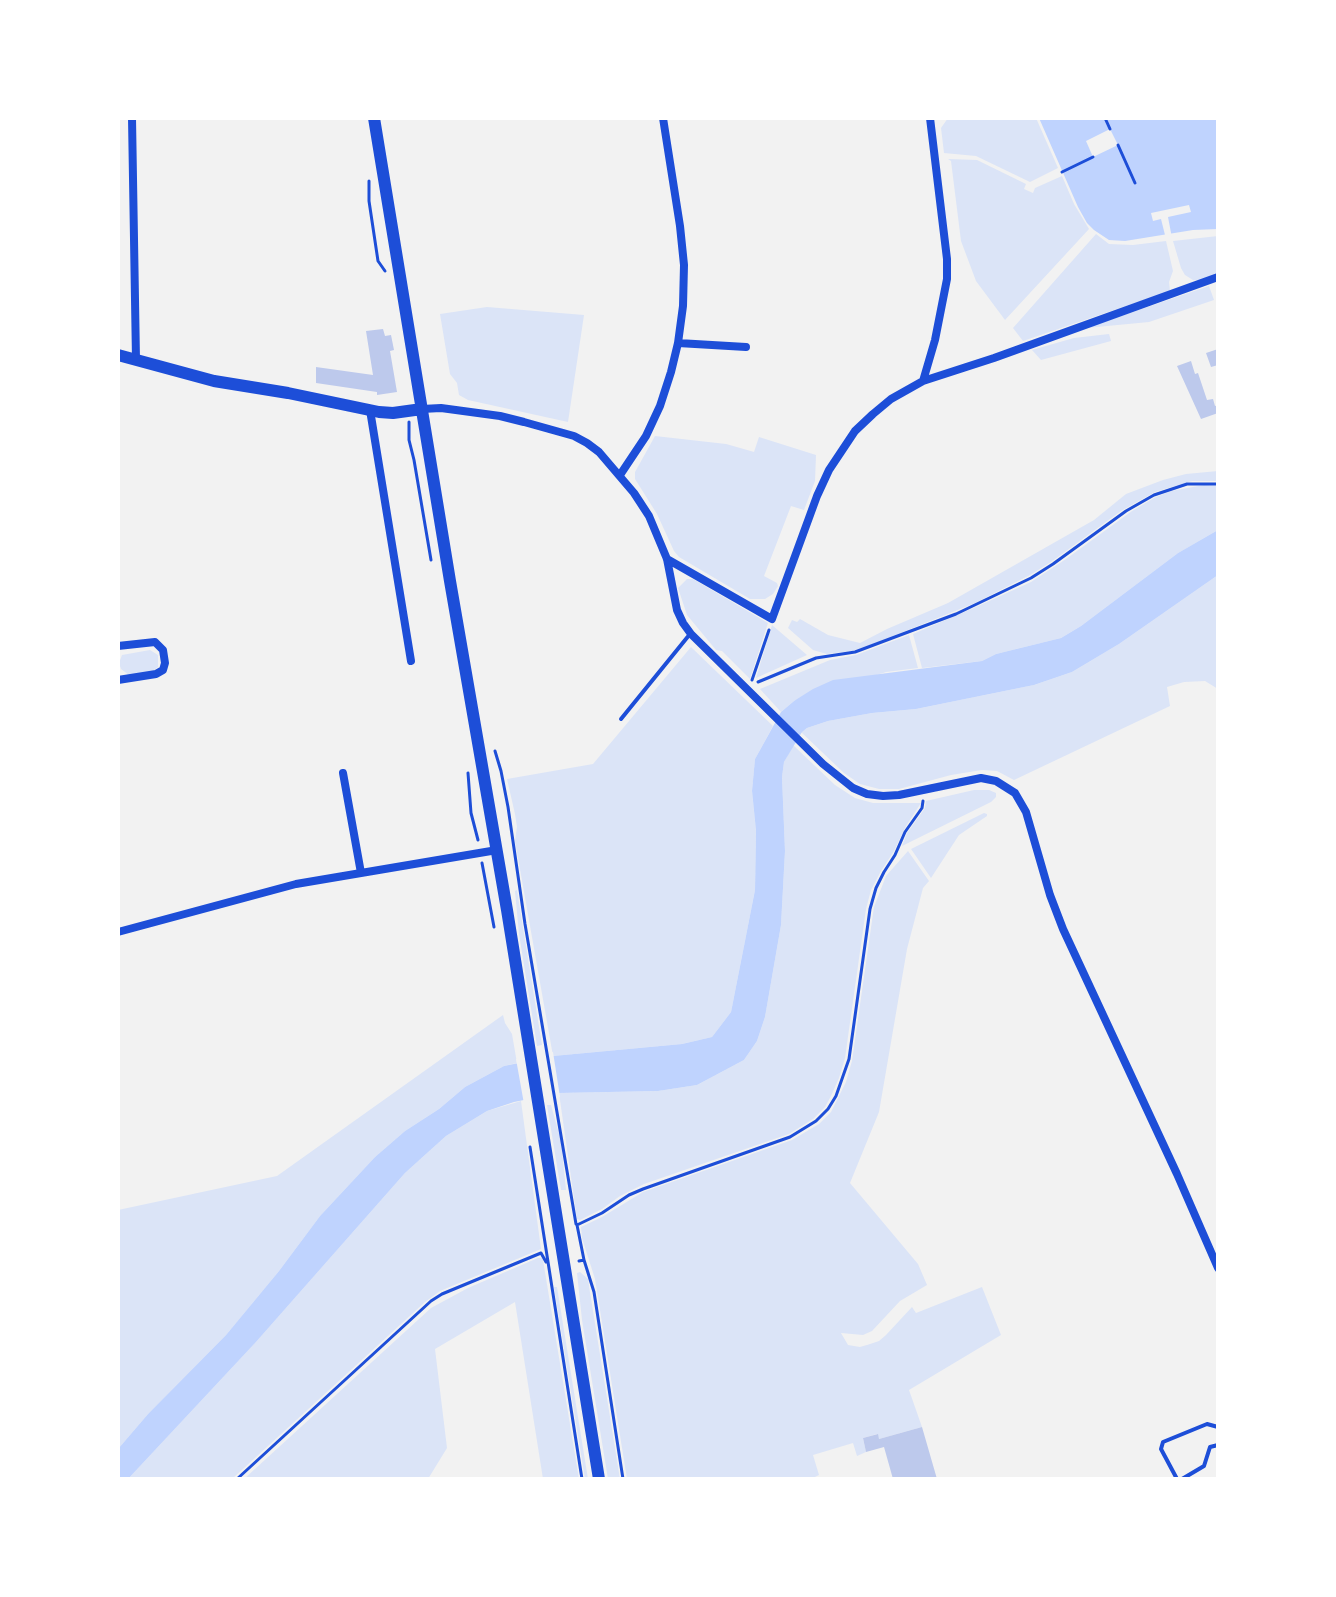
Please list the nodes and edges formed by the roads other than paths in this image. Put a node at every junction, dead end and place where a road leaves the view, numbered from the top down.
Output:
1 (132, 118) edge
2 (374, 118) edge
3 (663, 118) edge
4 (930, 118) edge
5 (1218, 277) edge
6 (678, 343) junction
7 (746, 347) dead end
8 (118, 355) edge
9 (136, 360) junction
10 (923, 381) junction
11 (422, 409) junction
12 (370, 410) junction
13 (620, 475) junction
14 (667, 559) junction
15 (691, 634) junction
16 (118, 646) edge
17 (411, 661) dead end
18 (118, 680) edge
19 (621, 719) dead end
20 (343, 773) dead end
21 (497, 850) junction
22 (361, 873) junction
23 (118, 932) edge
24 (1218, 1268) edge
25 (1218, 1427) edge
26 (1218, 1445) edge
27 (599, 1479) edge
28 (1179, 1479) edge

1 - 9 street
2 - 11 main road
3 - 6 street
4 - 10 street
5 - 10 street
6 - 7 street
6 - 13 street
8 - 9 main road
9 - 12 main road
10 - 14 street
11 - 12 main road
11 - 13 street
11 - 21 main road
12 - 17 street
13 - 14 street
14 - 15 street
15 - 19 lane
15 - 24 street
16 - 18 street
20 - 22 street
21 - 22 street
21 - 27 main road
22 - 23 street
25 - 28 lane
26 - 28 lane

